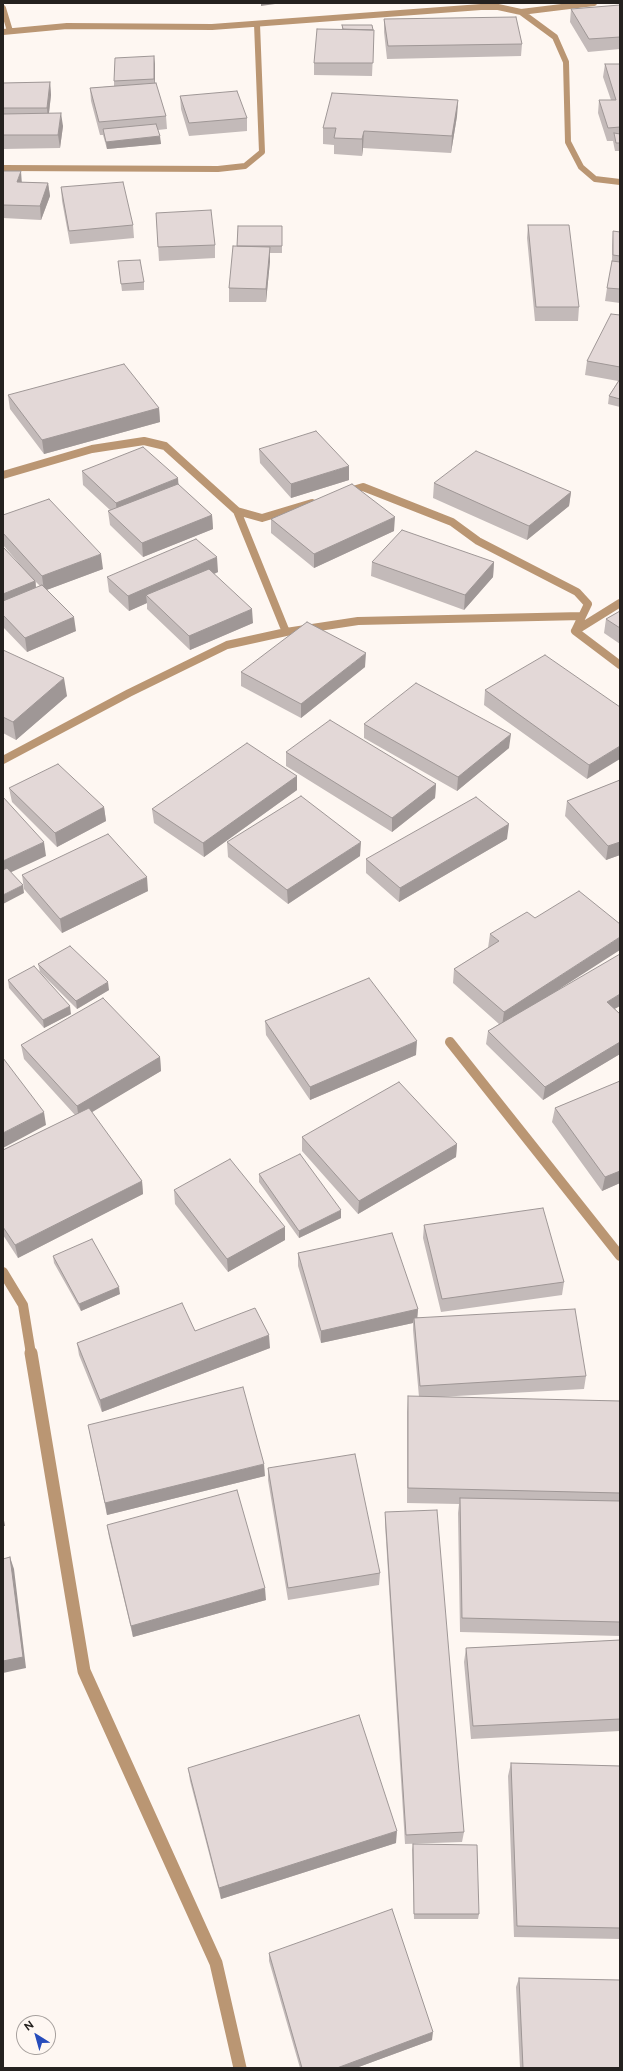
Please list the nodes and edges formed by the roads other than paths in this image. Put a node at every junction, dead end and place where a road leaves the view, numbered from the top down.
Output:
1 (594, 3) edge
2 (3, 8) edge
3 (521, 12) junction
4 (257, 24) junction
5 (10, 31) junction
6 (3, 32) edge
7 (3, 168) edge
8 (620, 182) edge
9 (3, 475) edge
10 (335, 496) edge
11 (322, 500) edge
12 (237, 511) junction
13 (620, 603) edge
14 (582, 616) junction
15 (575, 631) junction
16 (286, 632) junction
17 (620, 665) edge
18 (3, 760) edge
19 (450, 1042) dead end
20 (620, 1256) edge
21 (3, 1272) edge
22 (240, 2068) edge

1 - 3 street
2 - 5 street
3 - 4 street
3 - 8 street
4 - 5 street
4 - 7 street
5 - 6 street
9 - 12 street
10 - 14 street
11 - 12 street
12 - 16 street
13 - 15 street
14 - 15 street
14 - 16 street
15 - 17 street
16 - 18 street
19 - 20 street
21 - 22 street

